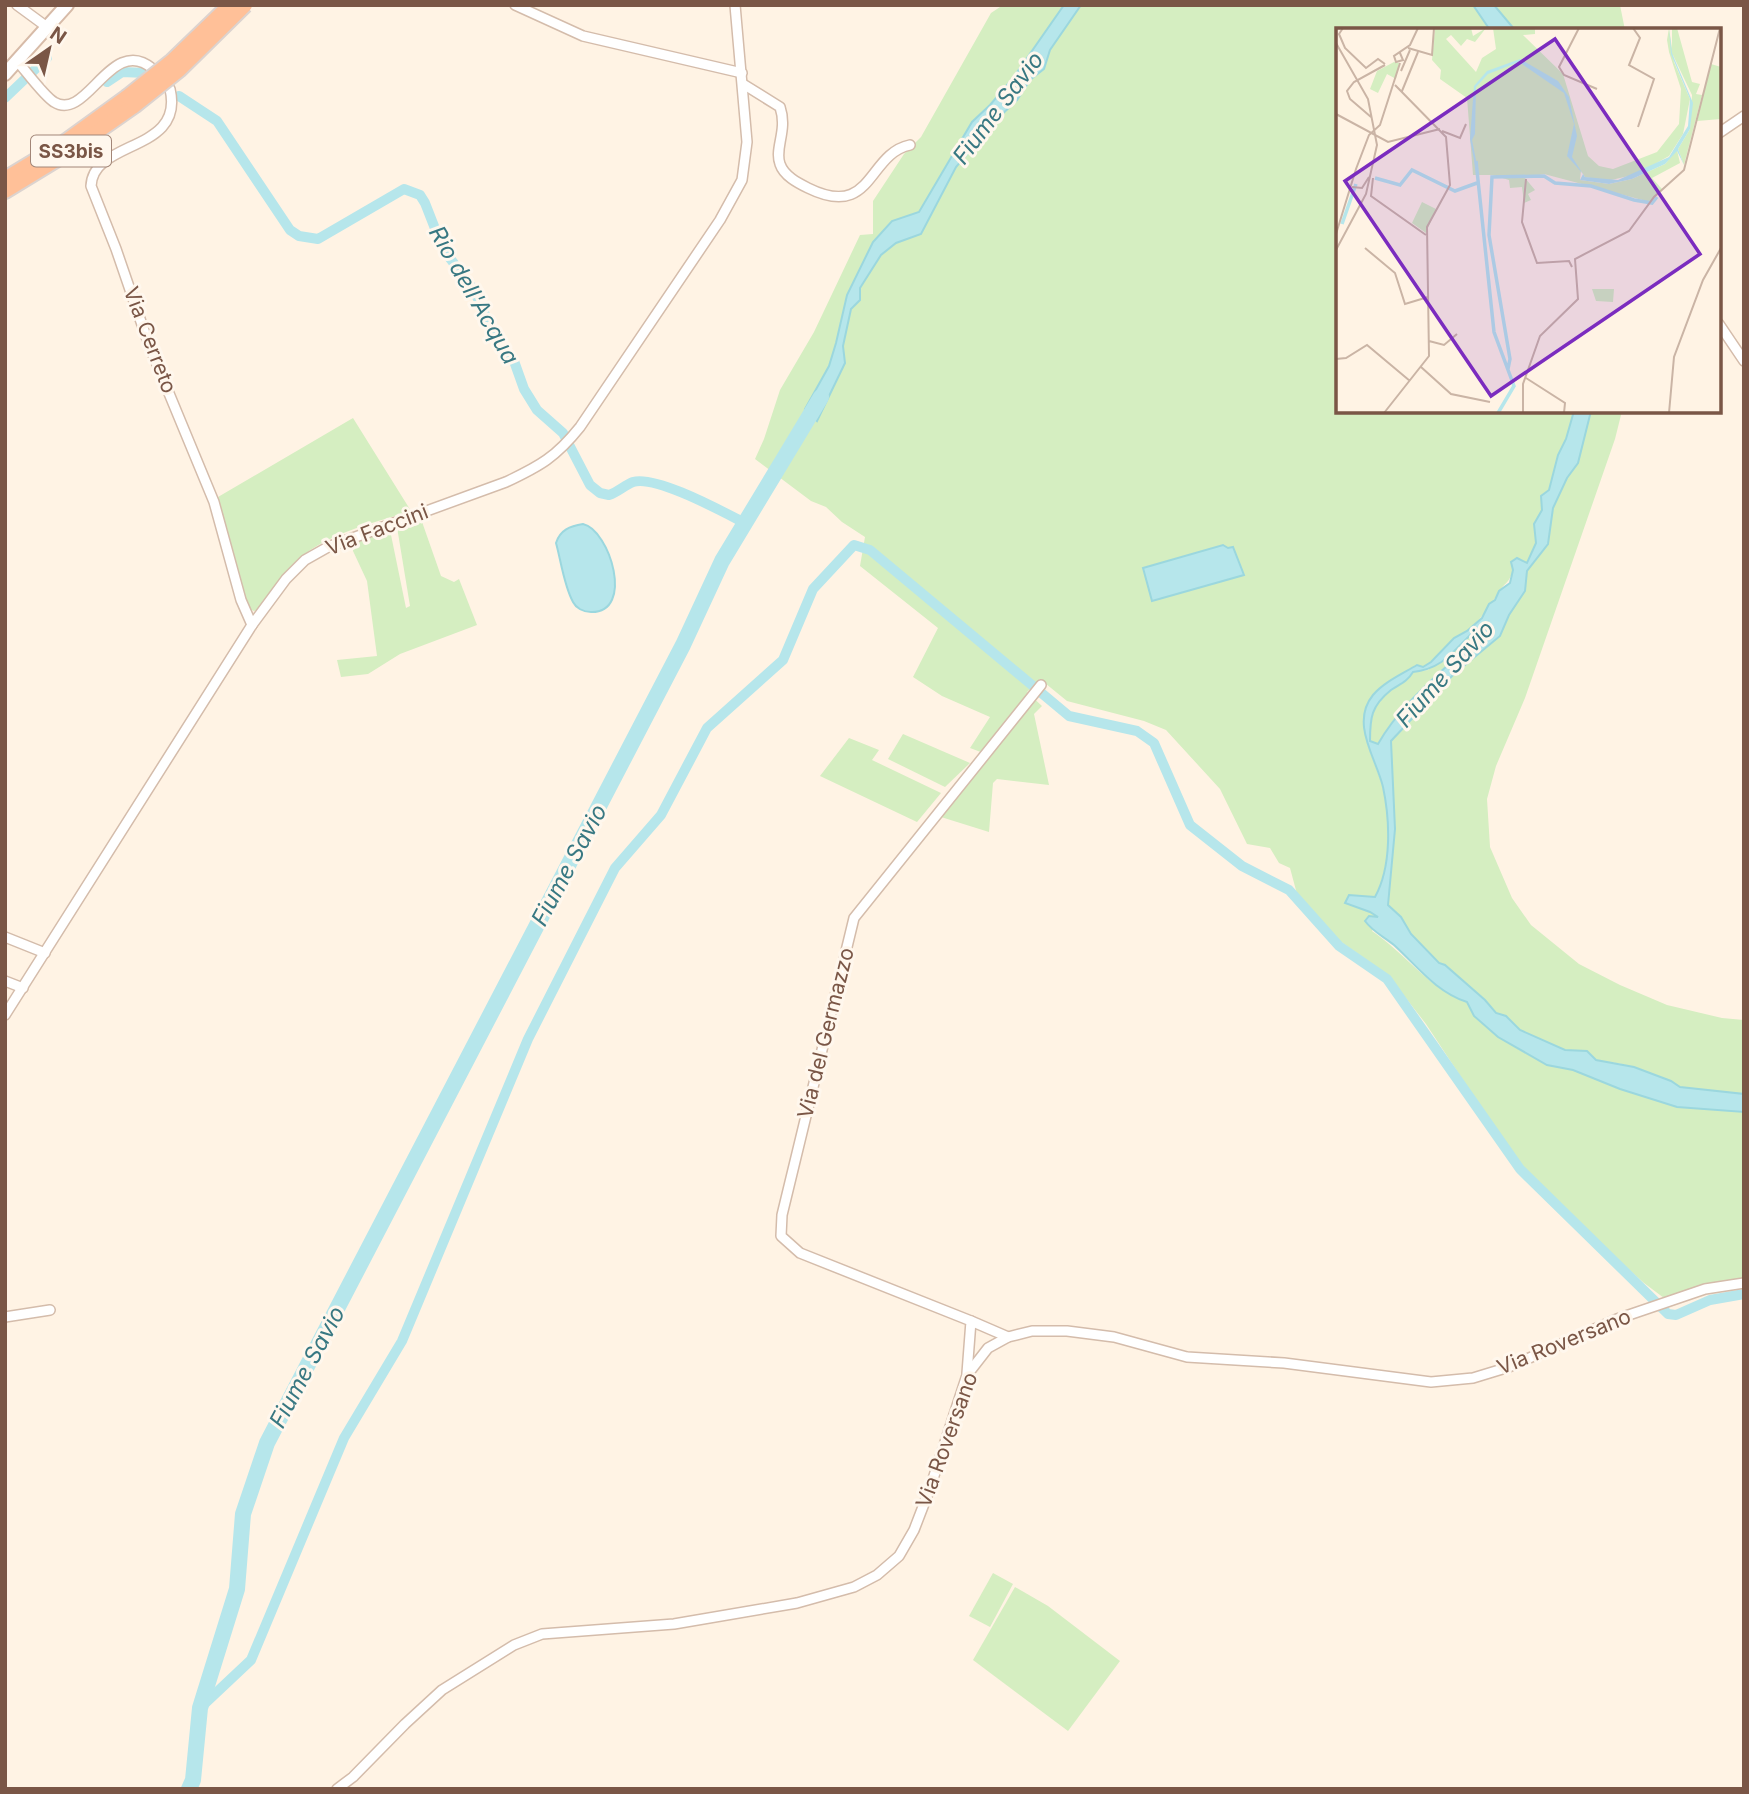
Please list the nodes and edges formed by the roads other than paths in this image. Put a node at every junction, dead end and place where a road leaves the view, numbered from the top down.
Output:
1 (17, 5) edge
2 (67, 5) edge
3 (230, 5) edge
4 (245, 5) edge
5 (516, 5) edge
6 (736, 5) edge
7 (47, 27) junction
8 (17, 61) junction
9 (153, 69) dead end
10 (742, 73) junction
11 (5, 74) edge
12 (743, 84) junction
13 (170, 89) dead end
14 (130, 102) junction
15 (1744, 116) edge
16 (1721, 132) edge
17 (910, 145) dead end
18 (5, 179) edge
19 (5, 191) edge
20 (1721, 327) edge
21 (1744, 361) edge
22 (252, 625) junction
23 (1041, 684) dead end
24 (5, 937) edge
25 (45, 953) junction
26 (5, 981) edge
27 (23, 988) junction
28 (5, 1015) edge
29 (1744, 1283) edge
30 (50, 1310) dead end
31 (5, 1317) edge
32 (971, 1321) junction
33 (1008, 1337) junction
34 (967, 1375) junction
35 (337, 1789) edge

1 - 7 street
2 - 7 main road
3 - 14 highway, SS3bis, bridge
4 - 14 highway, SS3bis, bridge
5 - 10 street
6 - 10 street, Via Faccini
7 - 8 main road
8 - 9 street
8 - 11 main road
10 - 12 street, Via Faccini
12 - 17 street
12 - 22 street, Via Faccini
13 - 22 street, Via Cerreto
14 - 18 highway, SS3bis
14 - 19 highway, SS3bis
15 - 16 street
20 - 21 street
22 - 25 street, Via Faccini
23 - 32 street, Via del Germazzo
24 - 25 street
25 - 27 street, Via Faccini
26 - 27 street
27 - 28 street, Via Faccini
29 - 33 street, Via Roversano
30 - 31 street
32 - 33 street, Via del Germazzo
32 - 34 street
33 - 34 street, Via Roversano
34 - 35 street, Via Roversano

